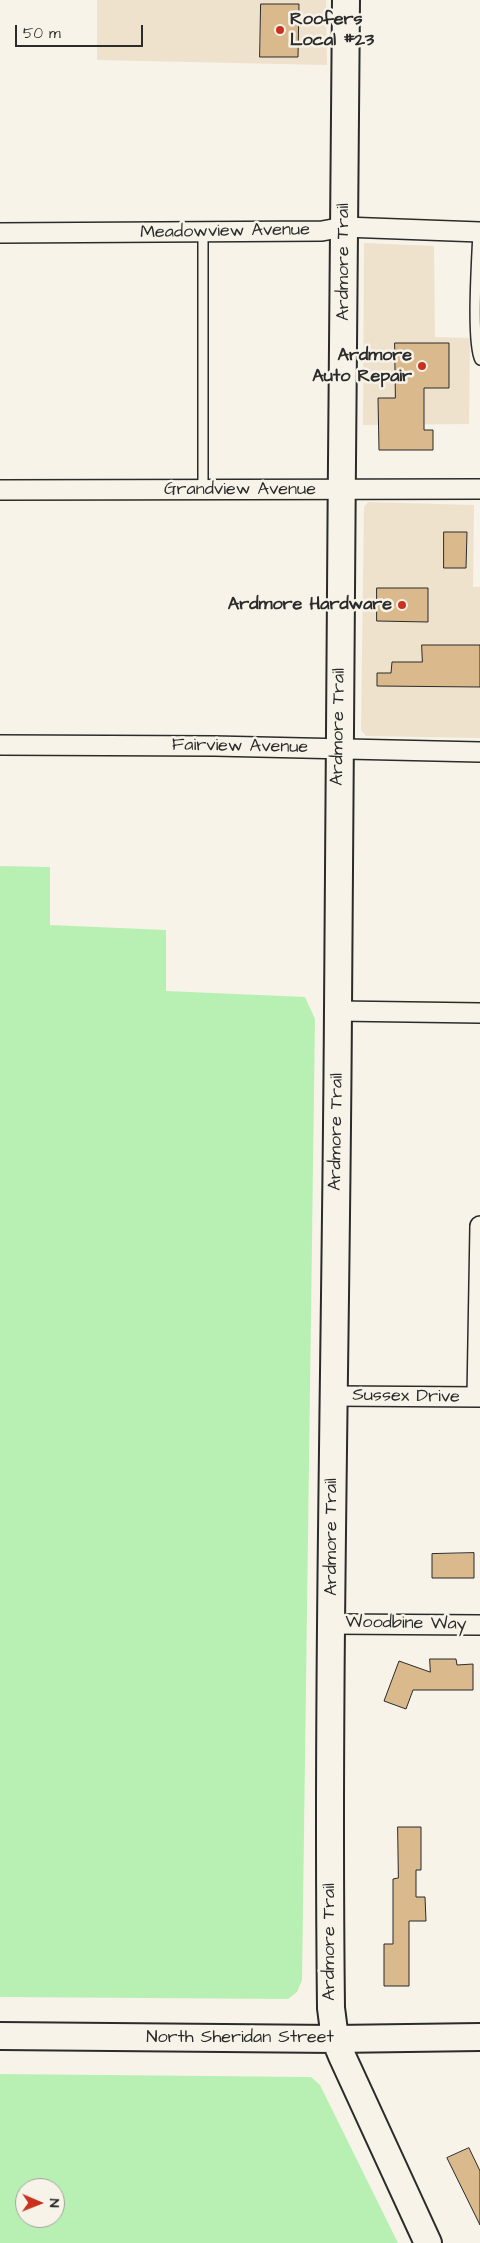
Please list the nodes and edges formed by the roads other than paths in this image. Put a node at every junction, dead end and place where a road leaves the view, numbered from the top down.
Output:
1 (346, 0) edge
2 (344, 227) junction
3 (203, 232) junction
4 (479, 232) edge
5 (0, 233) edge
6 (480, 360) edge
7 (203, 489) junction
8 (480, 489) edge
9 (0, 490) edge
10 (342, 490) junction
11 (0, 746) edge
12 (339, 748) junction
13 (480, 752) edge
14 (338, 1011) junction
15 (480, 1013) edge
16 (480, 1226) edge
17 (333, 1396) junction
18 (478, 1397) edge
19 (332, 1624) junction
20 (480, 1625) edge
21 (0, 2036) edge
22 (480, 2037) edge
23 (335, 2039) junction
24 (428, 2243) edge

1 - 2 street, Ardmore Trail
2 - 3 street, Meadowview Avenue
2 - 4 street, Meadowview Avenue
2 - 10 street, Ardmore Trail
3 - 5 street, Meadowview Avenue
3 - 7 lane
4 - 6 lane
7 - 9 street, Grandview Avenue
7 - 10 street, Grandview Avenue
8 - 10 street, Grandview Avenue
10 - 12 street, Ardmore Trail
11 - 12 street, Fairview Avenue
12 - 13 street, Fairview Avenue
12 - 14 street, Ardmore Trail
14 - 15 street
14 - 17 street, Ardmore Trail
16 - 18 street
17 - 18 street, Sussex Drive
17 - 19 street, Ardmore Trail
19 - 20 street, Woodbine Way
19 - 23 street, Ardmore Trail
21 - 23 street, North Sheridan Street
22 - 23 street, North Sheridan Street
23 - 24 street, Ardmore Trail

